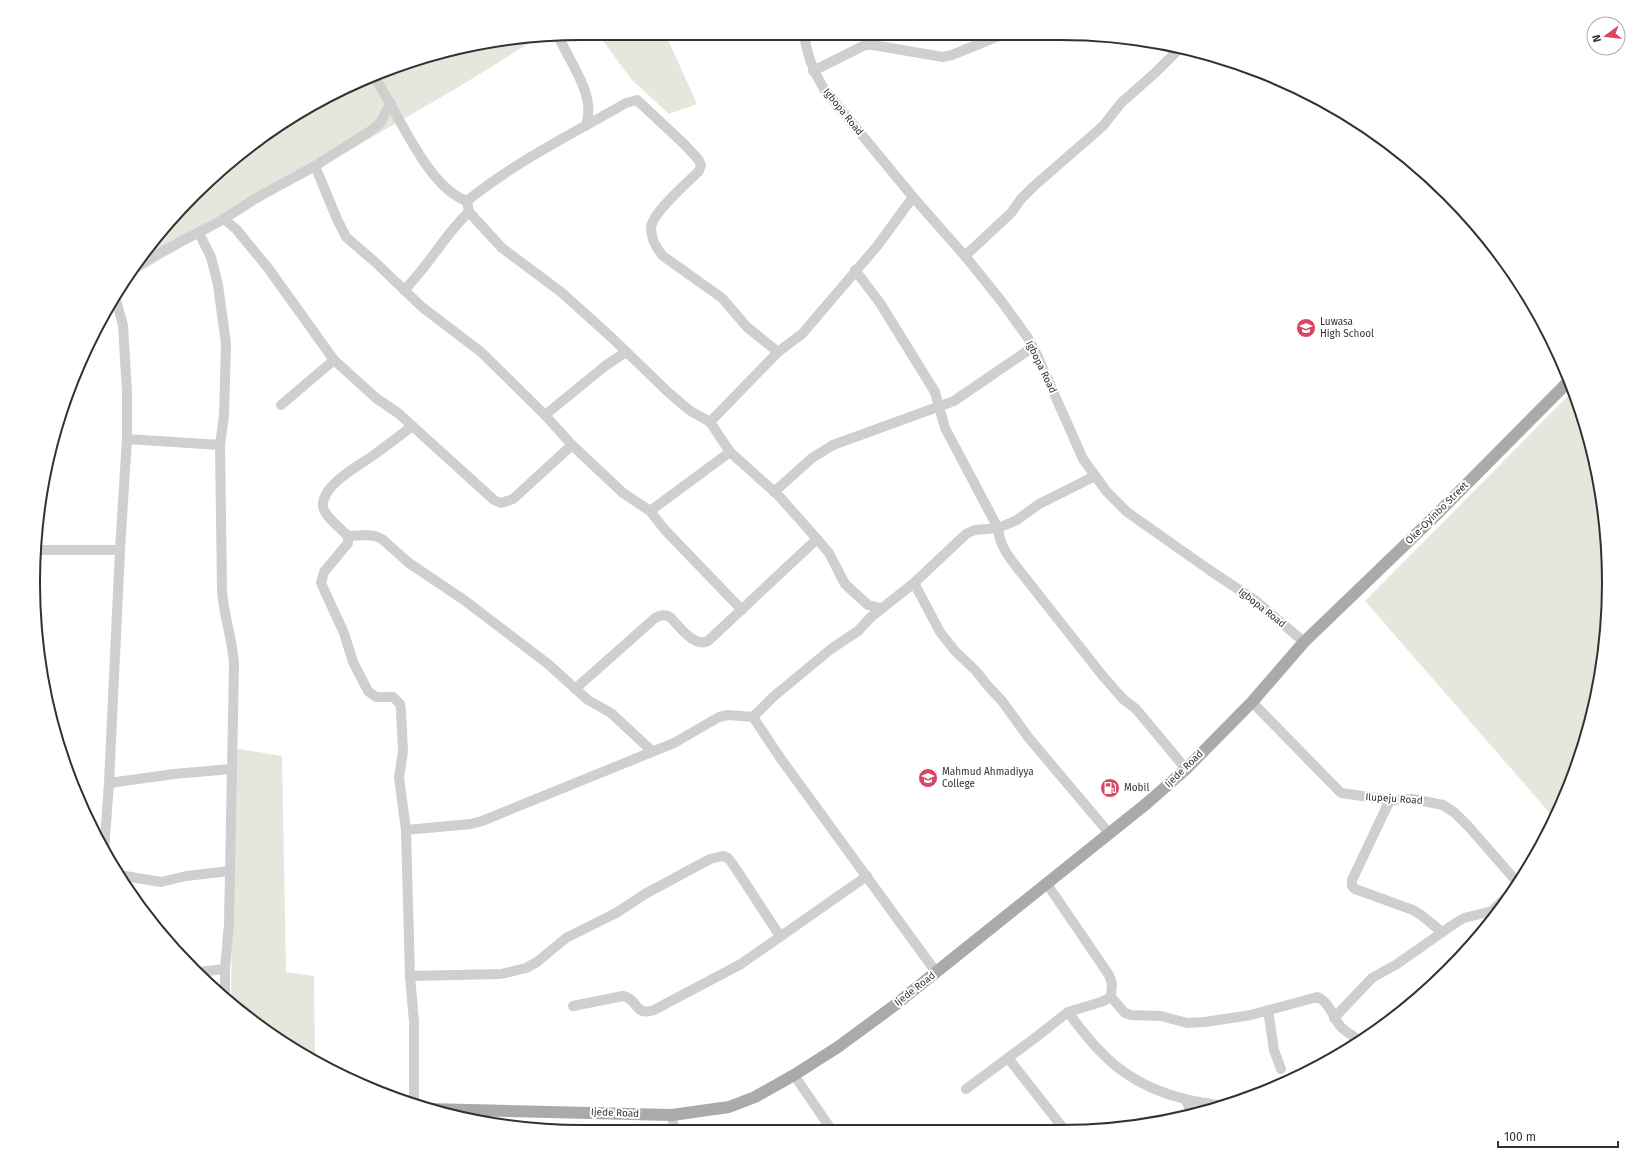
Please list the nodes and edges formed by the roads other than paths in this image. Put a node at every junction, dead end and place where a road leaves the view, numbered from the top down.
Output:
1 (805, 40) edge
2 (989, 40) edge
3 (560, 41) edge
4 (1176, 52) edge
5 (813, 71) junction
6 (377, 80) edge
7 (391, 103) junction
8 (586, 126) junction
9 (315, 166) junction
10 (913, 197) junction
11 (467, 201) junction
12 (469, 212) junction
13 (224, 219) junction
14 (199, 233) junction
15 (965, 256) junction
16 (145, 262) edge
17 (855, 270) junction
18 (404, 290) junction
19 (117, 304) edge
20 (1033, 347) junction
21 (626, 352) junction
22 (778, 352) junction
23 (334, 360) junction
24 (1565, 385) edge
25 (281, 405) dead end
26 (939, 405) junction
27 (545, 415) junction
28 (710, 422) junction
29 (411, 427) junction
30 (127, 439) junction
31 (220, 445) junction
32 (572, 445) junction
33 (730, 452) junction
34 (1094, 476) junction
35 (774, 492) junction
36 (650, 510) junction
37 (998, 528) junction
38 (348, 536) junction
39 (817, 539) junction
40 (41, 550) edge
41 (120, 550) junction
42 (914, 583) junction
43 (868, 605) junction
44 (881, 608) junction
45 (742, 610) junction
46 (871, 617) junction
47 (1304, 642) junction
48 (575, 689) junction
49 (1252, 702) junction
50 (753, 717) junction
51 (652, 750) junction
52 (232, 768) junction
53 (1186, 769) junction
54 (109, 784) junction
55 (1390, 800) junction
56 (406, 830) junction
57 (1109, 833) junction
58 (105, 839) edge
59 (230, 871) junction
60 (126, 876) edge
61 (867, 876) junction
62 (1515, 878) edge
63 (1047, 884) junction
64 (1492, 910) edge
65 (1442, 932) junction
66 (780, 936) junction
67 (225, 969) junction
68 (205, 971) edge
69 (936, 972) junction
70 (410, 976) junction
71 (225, 990) edge
72 (1111, 997) junction
73 (573, 1006) dead end
74 (1268, 1010) junction
75 (1068, 1012) junction
76 (1334, 1018) junction
77 (1355, 1038) edge
78 (1008, 1058) junction
79 (1281, 1069) dead end
80 (794, 1076) junction
81 (966, 1089) dead end
82 (414, 1098) edge
83 (1185, 1099) junction
84 (1210, 1104) edge
85 (1190, 1109) edge
86 (453, 1110) edge
87 (672, 1115) junction
88 (673, 1125) edge
89 (828, 1125) edge
90 (1061, 1125) edge

1 - 5 street, Igbopa Road
2 - 5 street
3 - 8 street
4 - 15 street
5 - 10 street, Igbopa Road
6 - 7 street
7 - 9 street
7 - 11 street
8 - 11 street
8 - 22 street
9 - 13 street
9 - 18 street
10 - 15 street, Igbopa Road
10 - 17 street
11 - 12 street
12 - 18 street
12 - 21 street
13 - 14 street
13 - 23 street
14 - 16 street
14 - 31 street
15 - 20 street, Igbopa Road
17 - 22 street
17 - 26 street
18 - 27 street
19 - 30 street
20 - 26 street
20 - 34 street, Igbopa Road
21 - 27 street
21 - 28 street
22 - 28 street
23 - 25 street
23 - 29 street
24 - 47 main road, Oke-Oyinbo Street
26 - 35 street
26 - 37 street
27 - 32 street
28 - 33 street
29 - 32 street
29 - 38 street
30 - 31 street
30 - 41 street
31 - 52 street
32 - 36 street
33 - 35 street
33 - 36 street
34 - 37 street
34 - 47 street, Igbopa Road
35 - 39 street
36 - 45 street
37 - 42 street
37 - 53 street
38 - 48 street
38 - 56 street
39 - 43 street
39 - 45 street
40 - 41 street
41 - 54 street
42 - 44 street
42 - 57 street
43 - 44 street
43 - 46 street
44 - 46 street
45 - 48 street
46 - 50 street
47 - 49 main road, Ijede Road
48 - 51 street
49 - 53 main road, Ijede Road
49 - 55 street, Ilupeju Road
50 - 51 street
50 - 61 street
51 - 56 street
52 - 54 street
52 - 59 street
53 - 57 main road, Ijede Road
54 - 58 street
55 - 62 street, Ilupeju Road
55 - 65 street
56 - 70 street
57 - 63 main road, Ijede Road
59 - 60 street
59 - 67 street
61 - 66 street
61 - 69 street
63 - 69 main road, Ijede Road
63 - 72 street
64 - 65 street
65 - 76 street
66 - 70 street
66 - 73 street
67 - 68 street
67 - 71 street
69 - 80 main road, Ijede Road
70 - 82 street
72 - 74 street
72 - 75 street
74 - 76 street
74 - 79 street
75 - 78 street
75 - 83 street
76 - 77 street
78 - 81 street
78 - 90 street
80 - 87 main road, Ijede Road
80 - 89 street
83 - 84 street
83 - 85 street
86 - 87 main road, Ijede Road
87 - 88 street

